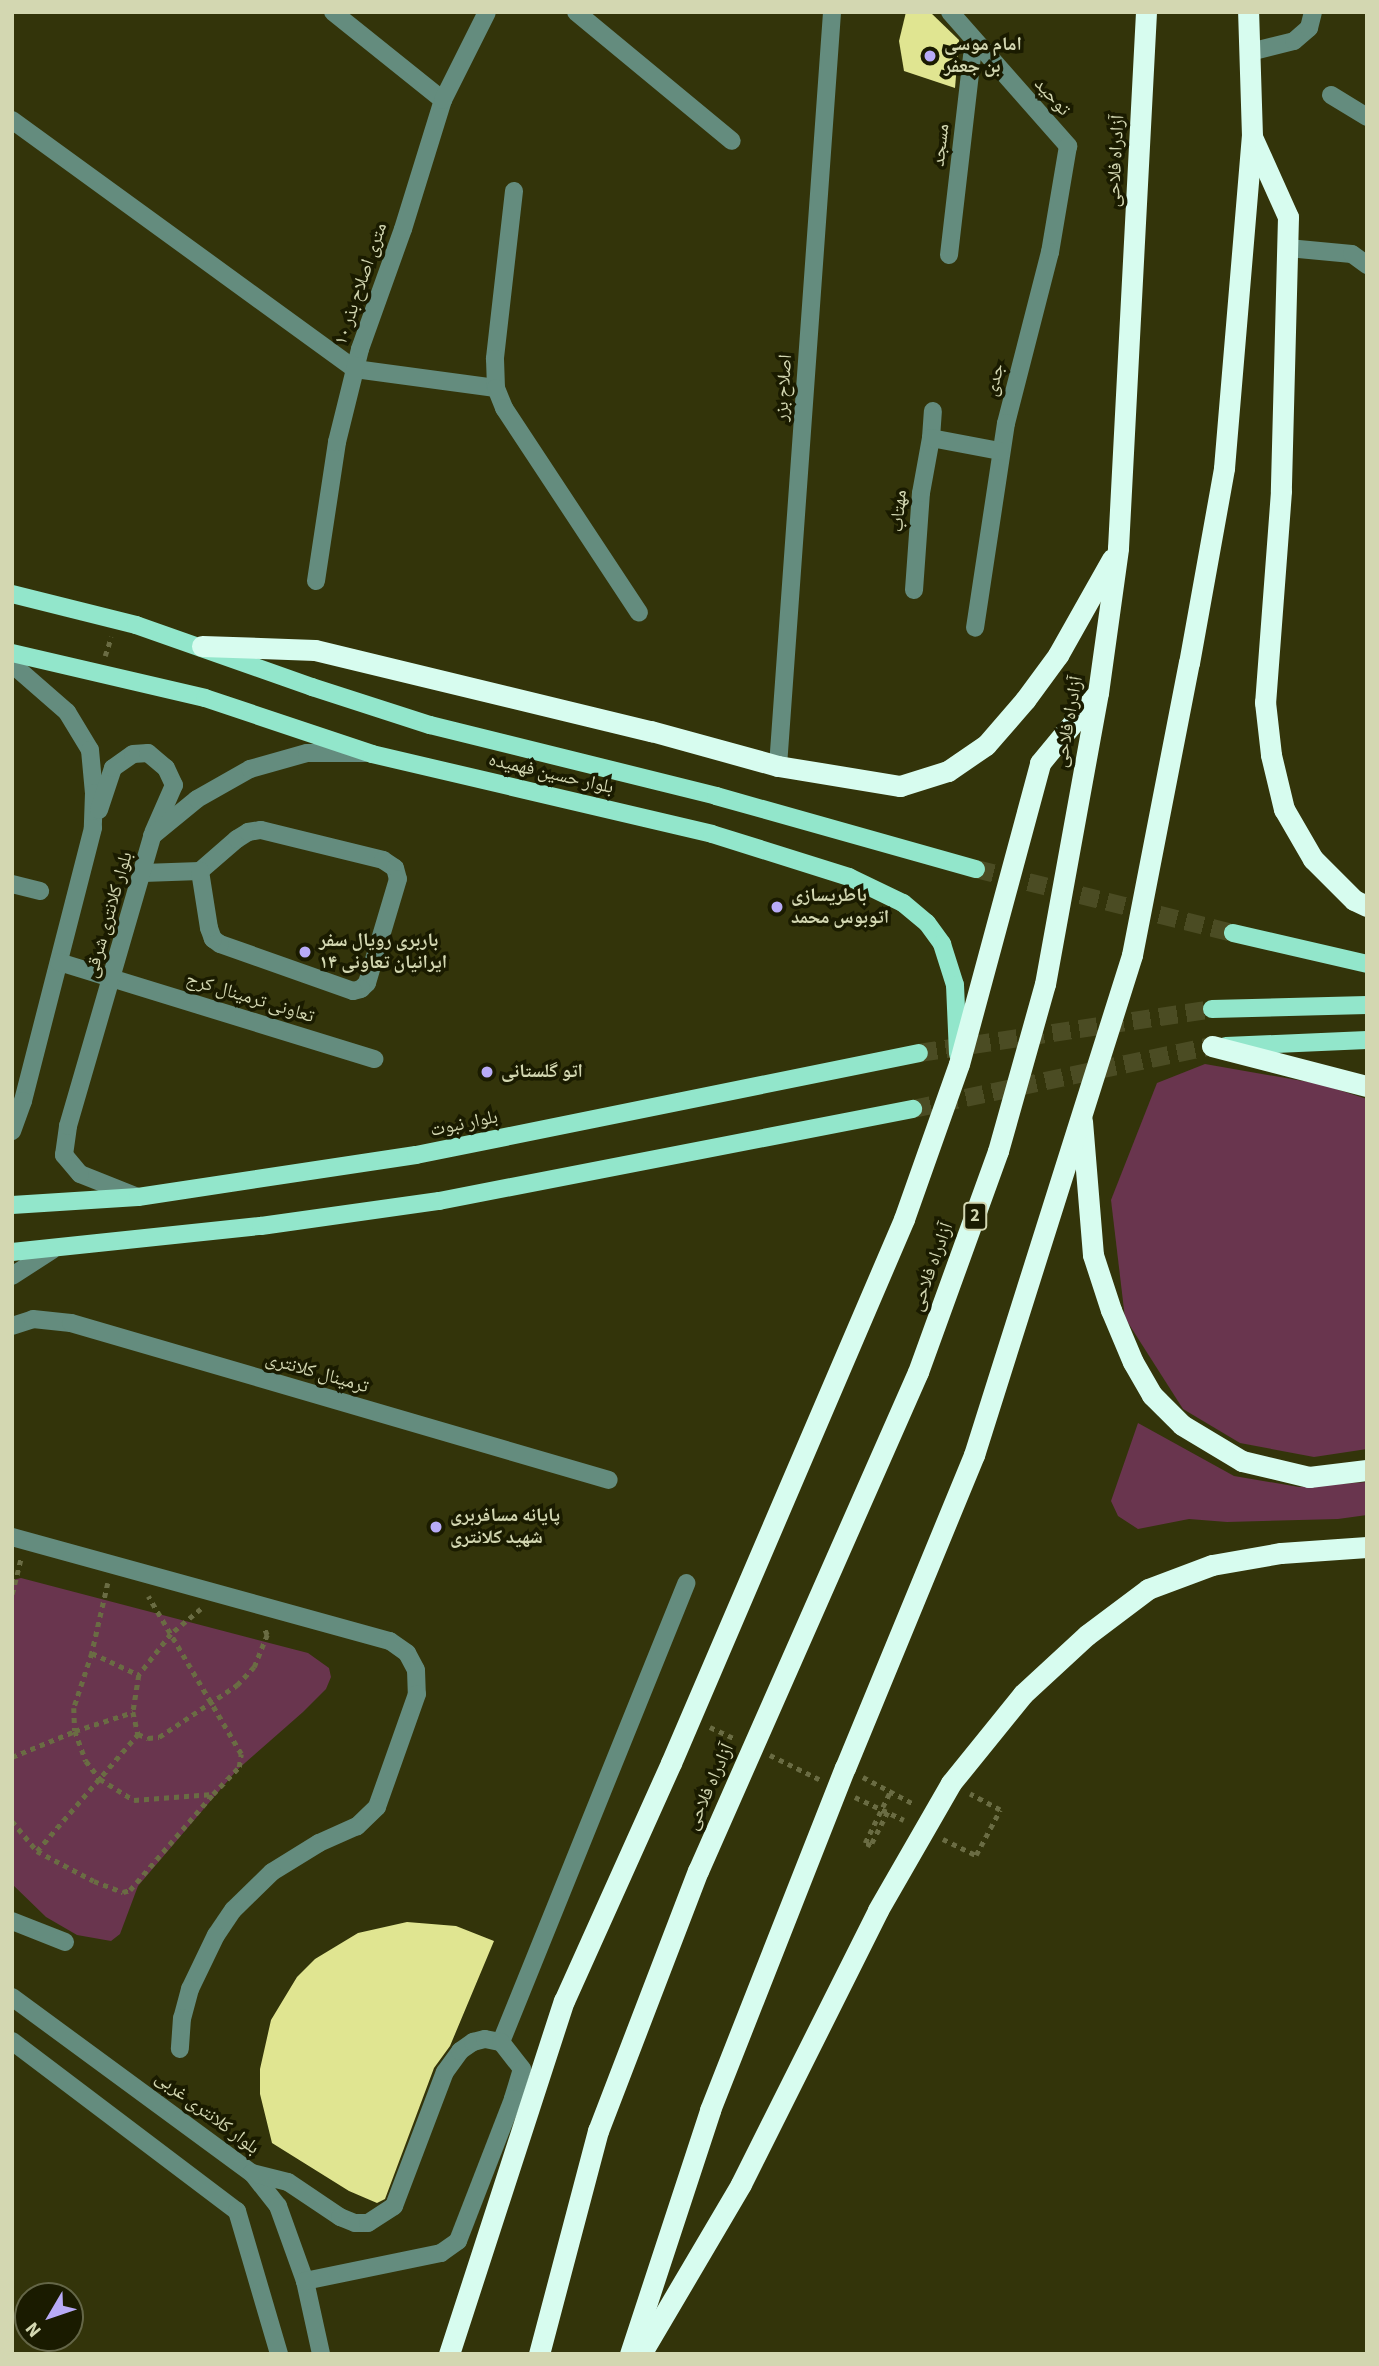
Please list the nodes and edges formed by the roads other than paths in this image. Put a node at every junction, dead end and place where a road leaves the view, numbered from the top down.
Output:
1 (333, 12) edge
2 (487, 12) edge
3 (576, 12) edge
4 (832, 12) edge
5 (950, 12) edge
6 (1146, 12) edge
7 (1248, 12) edge
8 (1313, 12) edge
9 (974, 40) junction
10 (1250, 52) junction
11 (1331, 95) dead end
12 (443, 100) junction
13 (1367, 117) edge
14 (12, 120) edge
15 (1252, 136) junction
16 (732, 141) dead end
17 (1068, 146) joint
18 (514, 191) dead end
19 (1288, 248) junction
20 (949, 255) dead end
21 (1367, 265) edge
22 (355, 369) junction
23 (496, 388) junction
24 (933, 411) dead end
25 (931, 438) junction
26 (1000, 451) junction
27 (1118, 548) junction
28 (316, 582) dead end
29 (914, 590) dead end
30 (12, 594) edge
31 (639, 612) dead end
32 (975, 628) dead end
33 (202, 646) junction
34 (12, 653) edge
35 (12, 664) edge
36 (1098, 693) junction
37 (372, 754) junction
38 (778, 766) junction
39 (93, 828) junction
40 (152, 836) junction
41 (976, 869) tunnel mouth
42 (200, 871) junction
43 (144, 873) junction
44 (12, 884) edge
45 (40, 891) dead end
46 (1367, 906) edge
47 (1233, 933) tunnel mouth
48 (59, 962) junction
49 (1367, 964) edge
50 (113, 977) junction
51 (1367, 1005) edge
52 (1212, 1009) tunnel mouth
53 (1367, 1040) edge
54 (1212, 1046) joint
55 (919, 1053) tunnel mouth
56 (374, 1059) dead end
57 (959, 1064) junction
58 (1367, 1086) edge
59 (913, 1109) tunnel mouth
60 (1081, 1110) junction
61 (12, 1131) edge
62 (138, 1197) junction
63 (12, 1205) edge
64 (52, 1250) junction
65 (12, 1252) edge
66 (12, 1276) edge
67 (12, 1326) edge
68 (1367, 1469) edge
69 (609, 1480) dead end
70 (12, 1538) edge
71 (1367, 1546) edge
72 (686, 1583) dead end
73 (12, 1921) edge
74 (65, 1942) dead end
75 (12, 1997) edge
76 (12, 2041) edge
77 (501, 2042) junction
78 (180, 2049) dead end
79 (252, 2173) junction
80 (305, 2281) junction
81 (279, 2354) edge
82 (321, 2354) edge
83 (449, 2354) edge
84 (539, 2354) edge
85 (630, 2354) edge
86 (641, 2354) edge

1 - 12 street
2 - 12 street, ۱۰ متری اصلاح بذر
3 - 16 street
4 - 38 street, اصلاح بزر
5 - 9 street, توحید
6 - 27 highway, آزادراه فلاحی / 2
7 - 10 highway
8 - 10 street
9 - 17 street, توحید
9 - 20 street, مسجد
10 - 15 highway
11 - 13 street
12 - 22 street, ۱۰ متری اصلاح بذر
14 - 22 street
15 - 19 highway
15 - 60 highway
17 - 26 street, جدی
18 - 23 street
19 - 21 street
19 - 46 highway
22 - 23 street
22 - 28 street, ۱۰ متری اصلاح بذر
23 - 31 street
24 - 25 street, مهتاب
25 - 26 street
25 - 29 street, مهتاب
26 - 32 street, جدی
27 - 36 highway, آزادراه فلاحی / 2
27 - 38 highway
30 - 33 main road, بلوار حسین فهمیده
33 - 38 highway
33 - 41 main road, بلوار حسین فهمیده
34 - 37 main road, بلوار حسین فهمیده
35 - 39 street, بلوار کلانتری شرقی
36 - 57 highway
36 - 84 highway, آزادراه فلاحی / 2
37 - 40 street, بلوار کلانتری شرقی
37 - 57 main road, بلوار حسین فهمیده
39 - 40 street
39 - 48 street, بلوار کلانتری شرقی
40 - 43 street, بلوار کلانتری شرقی
42 - 42 street
42 - 43 street
43 - 50 street, بلوار کلانتری شرقی
44 - 45 street
47 - 49 main road
48 - 50 street, تعاونی ترمینال کرج
48 - 61 street, بلوار کلانتری شرقی
50 - 56 street, تعاونی ترمینال کرج
50 - 62 street, بلوار کلانتری شرقی
51 - 52 main road
53 - 54 main road
54 - 58 highway
55 - 62 main road, بلوار نبوت
57 - 83 highway
59 - 64 main road
60 - 68 highway
60 - 85 highway
62 - 63 main road, بلوار نبوت
64 - 65 main road
64 - 66 street
67 - 69 street, ترمینال کلانتری
70 - 78 street
71 - 86 highway
72 - 77 street
73 - 74 street
75 - 79 street, بلوار کلانتری غربی
76 - 81 street
77 - 79 street
77 - 80 street
79 - 80 street, بلوار کلانتری غربی
80 - 82 street, بلوار کلانتری غربی

